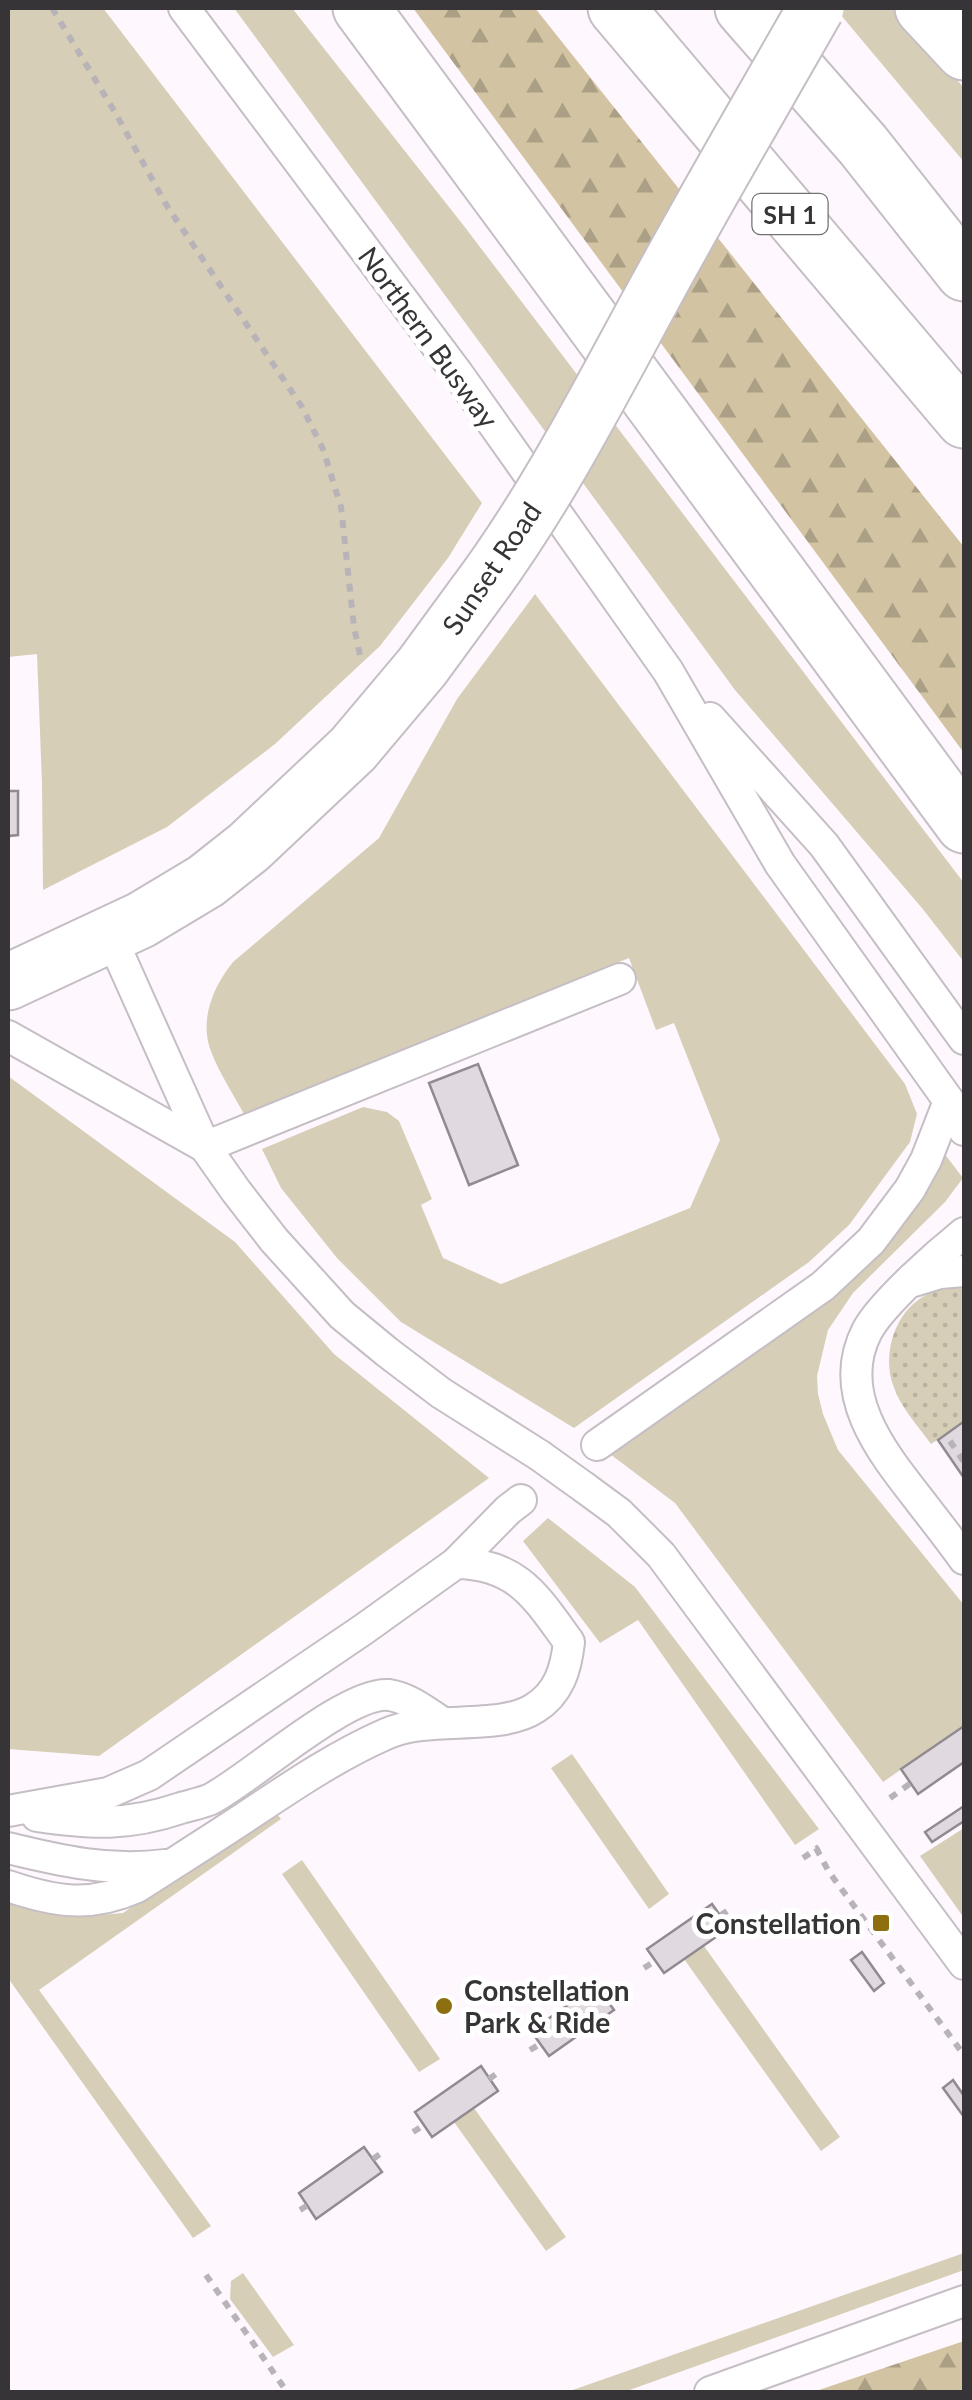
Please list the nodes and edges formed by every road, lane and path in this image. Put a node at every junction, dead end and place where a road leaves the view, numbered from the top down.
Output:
1 (52, 8) edge
2 (184, 8) edge
3 (361, 8) edge
4 (616, 8) edge
5 (743, 8) edge
6 (816, 8) edge
7 (923, 8) edge
8 (964, 52) edge
9 (964, 273) edge
10 (964, 420) edge
11 (360, 658) dead end
12 (668, 671) junction
13 (964, 824) edge
14 (110, 934) junction
15 (620, 980) dead end
16 (8, 982) edge
17 (8, 1036) edge
18 (964, 1039) edge
19 (948, 1101) junction
20 (964, 1130) edge
21 (205, 1147) junction
22 (964, 1233) edge
23 (964, 1271) edge
24 (912, 1281) junction
25 (950, 1441) dead end
26 (598, 1445) dead end
27 (964, 1462) edge
28 (521, 1500) dead end
29 (964, 1558) edge
30 (456, 1563) junction
31 (443, 1723) junction
32 (8, 1811) edge
33 (830, 1839) dead end
34 (8, 1848) edge
35 (816, 1848) junction
36 (804, 1858) dead end
37 (173, 1864) junction
38 (8, 1886) edge
39 (655, 1960) dead end
40 (964, 1964) edge
41 (644, 1968) dead end
42 (540, 2044) dead end
43 (530, 2050) dead end
44 (964, 2055) edge
45 (424, 2125) dead end
46 (412, 2132) dead end
47 (206, 2276) dead end
48 (964, 2301) edge
49 (287, 2392) edge
50 (710, 2392) edge

1 - 11 path
2 - 12 lane, Northern Busway
3 - 13 main road
4 - 10 main road, SH 1
5 - 9 main road
6 - 14 main road, Sunset Road, bridge
7 - 8 main road
12 - 18 lane, Northern Busway
12 - 19 lane, Northern Busway
14 - 16 main road, Sunset Road
14 - 21 lane
15 - 21 lane
17 - 21 lane
19 - 20 lane, Northern Busway
19 - 26 lane
21 - 40 lane, bridge
22 - 24 lane
23 - 24 lane
24 - 29 lane
25 - 27 path
28 - 30 lane
30 - 31 lane
30 - 32 lane
31 - 32 lane
31 - 37 lane
33 - 35 path
34 - 37 lane
35 - 36 path
35 - 44 path
37 - 38 lane
39 - 41 path
42 - 43 path
45 - 46 path
47 - 49 path
48 - 50 lane

